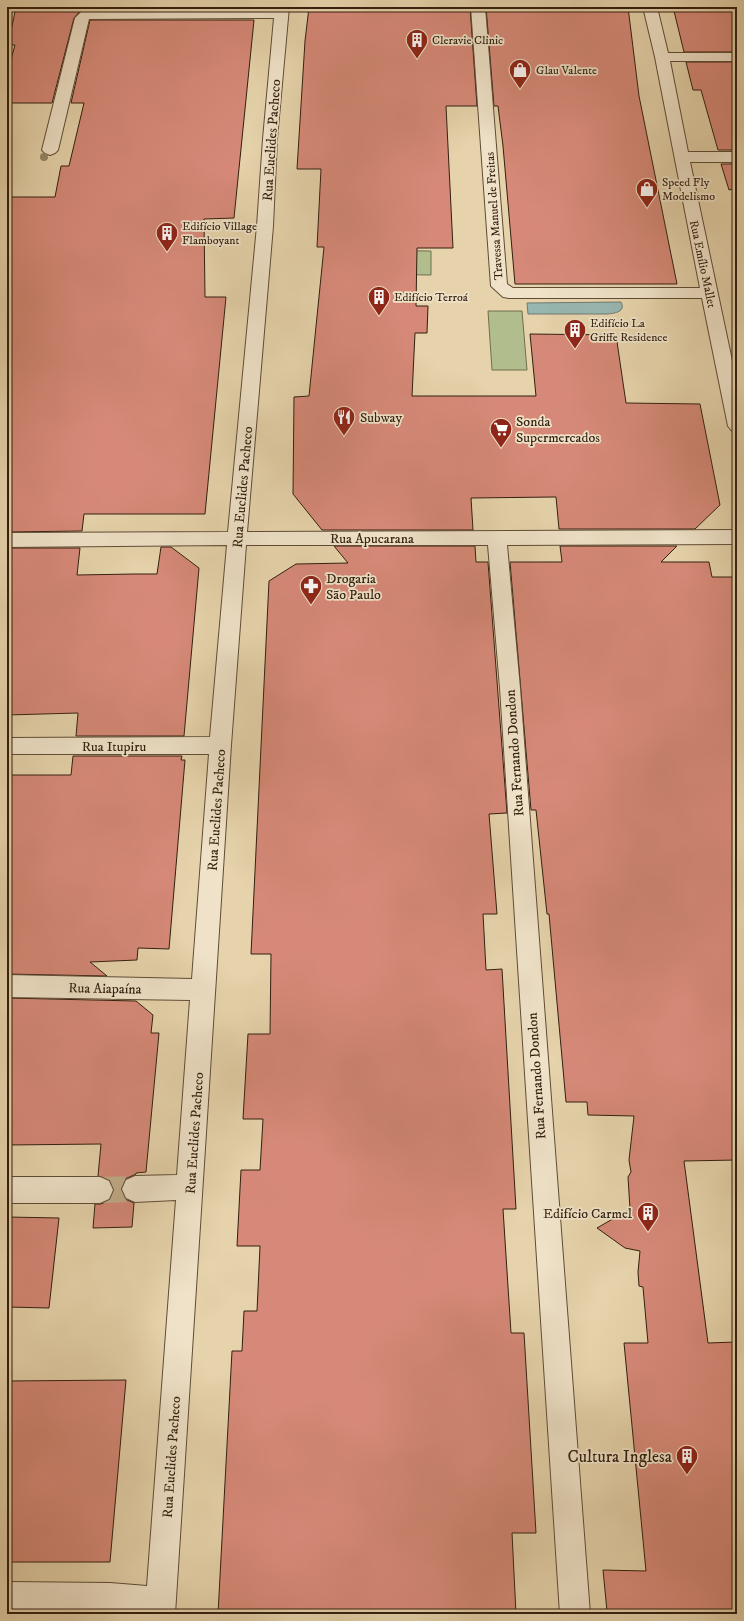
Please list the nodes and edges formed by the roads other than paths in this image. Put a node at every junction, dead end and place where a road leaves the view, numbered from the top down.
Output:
1 (478, 7) edge
2 (650, 7) edge
3 (282, 11) edge
4 (662, 57) junction
5 (737, 57) edge
6 (50, 150) dead end
7 (681, 157) junction
8 (737, 157) edge
9 (709, 293) junction
10 (737, 426) edge
11 (737, 537) edge
12 (238, 538) junction
13 (497, 538) junction
14 (7, 540) edge
15 (220, 745) junction
16 (7, 746) edge
17 (7, 986) edge
18 (204, 990) junction
19 (190, 1187) junction
20 (135, 1189) tunnel mouth
21 (7, 1190) edge
22 (100, 1190) tunnel mouth
23 (7, 1597) edge
24 (161, 1608) edge
25 (575, 1614) edge

1 - 9 street, Travessa Manuel de Freitas
2 - 4 street, Rua Emílio Mallet
3 - 6 street
3 - 12 street, Rua Euclides Pacheco
4 - 5 street
4 - 7 street, Rua Emílio Mallet
7 - 8 street
7 - 9 street, Rua Emílio Mallet
9 - 10 street, Rua Emílio Mallet
11 - 13 street, Rua Apucarana
12 - 13 street, Rua Apucarana
12 - 14 street, Rua Apucarana
12 - 15 street, Rua Euclides Pacheco
13 - 25 street, Rua Fernando Dondon
15 - 16 street, Rua Itupiru
15 - 18 street, Rua Euclides Pacheco
17 - 18 street, Rua Aiapaína
18 - 19 street, Rua Euclides Pacheco
19 - 20 street
19 - 24 street, Rua Euclides Pacheco
21 - 22 street
23 - 24 street

